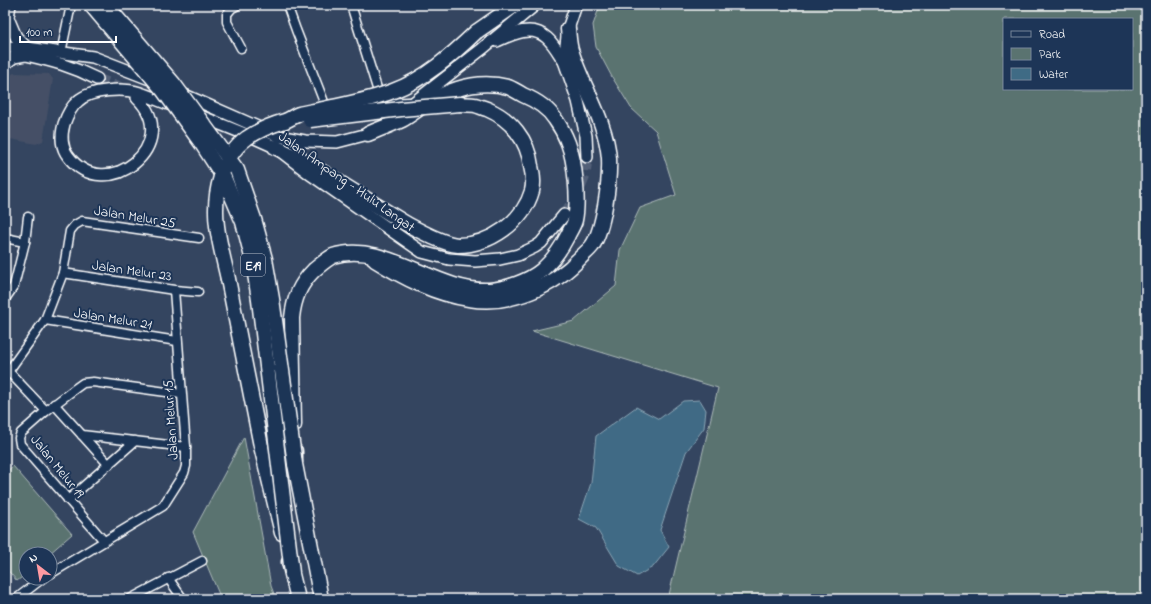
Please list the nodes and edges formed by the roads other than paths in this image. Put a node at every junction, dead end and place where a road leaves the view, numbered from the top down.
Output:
1 (10, 5) edge
2 (71, 5) edge
3 (91, 5) edge
4 (106, 5) edge
5 (238, 5) edge
6 (288, 5) edge
7 (352, 5) edge
8 (515, 5) edge
9 (535, 5) edge
10 (576, 5) edge
11 (8, 18) junction
12 (568, 29) junction
13 (5, 34) edge
14 (5, 47) edge
15 (241, 48) dead end
16 (482, 48) junction
17 (26, 52) junction
18 (5, 53) edge
19 (61, 53) junction
20 (564, 61) junction
21 (5, 64) edge
22 (97, 79) tunnel mouth
23 (379, 92) junction
24 (136, 98) tunnel mouth
25 (324, 102) dead end
26 (414, 102) junction
27 (286, 120) junction
28 (368, 134) junction
29 (275, 147) junction
30 (587, 157) tunnel mouth
31 (564, 215) tunnel mouth
32 (28, 217) dead end
33 (5, 238) edge
34 (199, 238) dead end
35 (25, 242) junction
36 (363, 253) junction
37 (63, 273) junction
38 (174, 290) junction
39 (198, 292) dead end
40 (5, 299) edge
41 (45, 320) junction
42 (177, 341) junction
43 (7, 374) edge
44 (181, 394) junction
45 (54, 404) junction
46 (46, 411) junction
47 (82, 435) junction
48 (135, 442) junction
49 (186, 447) junction
50 (295, 464) junction
51 (108, 465) junction
52 (68, 500) junction
53 (104, 541) junction
54 (202, 561) dead end
55 (58, 569) edge
56 (292, 573) junction
57 (168, 578) junction
58 (33, 586) edge
59 (16, 599) edge
60 (130, 599) edge
61 (183, 599) edge
62 (298, 599) edge
63 (321, 599) edge

1 - 11 street
2 - 19 street
3 - 56 highway, E19, bridge
4 - 50 highway, E19, bridge
5 - 15 street
6 - 25 street
7 - 23 street
8 - 27 highway, bridge
9 - 16 street, Jalan Ampang - Hulu Langat
10 - 12 street
11 - 13 street
11 - 17 street
12 - 20 street
12 - 36 highway
14 - 17 street, Jalan Ampang - Hulu Langat
16 - 20 street
16 - 26 street, Jalan Ampang - Hulu Langat
17 - 18 street, Jalan Ampang - Hulu Langat
17 - 19 street, Jalan Ampang - Hulu Langat
17 - 21 street
17 - 22 street, Jalan Ampang - Hulu Langat
19 - 28 street, Jalan Ampang - Hulu Langat
20 - 30 street
23 - 26 street
23 - 28 street
24 - 29 street, Jalan Ampang - Hulu Langat
26 - 28 street, Jalan Ampang - Hulu Langat
27 - 29 highway, bridge
27 - 56 highway, bridge
28 - 36 highway
29 - 31 street, Jalan Ampang - Hulu Langat
32 - 35 street
33 - 35 street
34 - 37 street, Jalan Melur 25
35 - 40 street
36 - 50 highway, bridge
37 - 38 street, Jalan Melur 23
37 - 41 street
38 - 39 street, Jalan Melur 23
38 - 42 street, Jalan Melur 15
41 - 42 street, Jalan Melur 21
41 - 43 street
42 - 44 street, Jalan Melur 15
43 - 46 street
44 - 45 street, Jalan Melur 19
44 - 49 street, Jalan Melur 15
45 - 46 street, Jalan Melur 19
45 - 47 street
46 - 52 street, Jalan Melur 19
47 - 48 street
47 - 51 street
48 - 49 street
48 - 51 street
49 - 53 street, Jalan Melur 15
50 - 63 highway, E19
51 - 52 street
52 - 53 street, Jalan Melur 19
53 - 55 street, Jalan Melur 15
54 - 57 street
56 - 62 highway, E19
57 - 60 street
57 - 61 street
58 - 59 street

